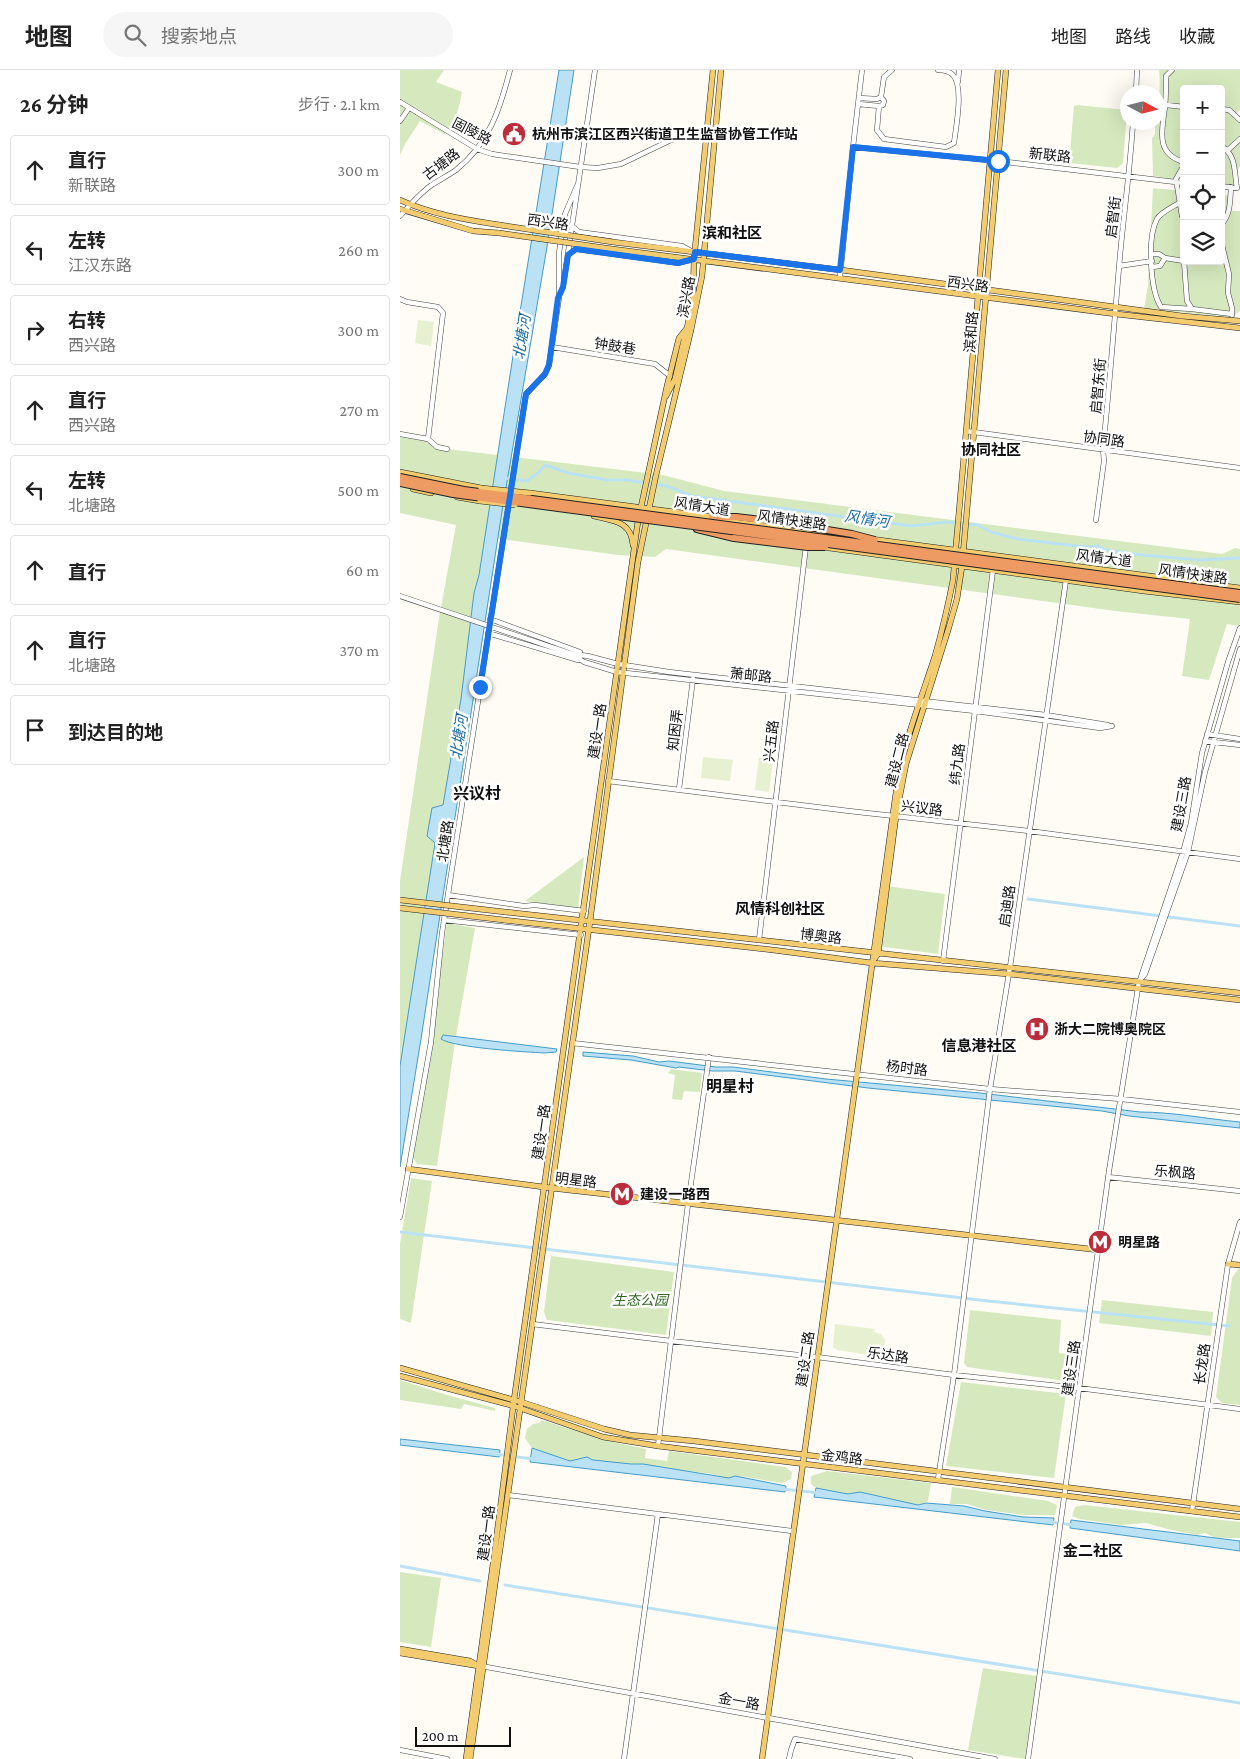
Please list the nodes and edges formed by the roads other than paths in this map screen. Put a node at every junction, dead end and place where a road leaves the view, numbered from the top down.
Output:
1 (510, 70) edge
2 (595, 70) edge
3 (713, 70) edge
4 (721, 70) edge
5 (862, 70) edge
6 (892, 70) edge
7 (938, 70) edge
8 (959, 70) edge
9 (998, 70) edge
10 (1006, 70) edge
11 (1137, 70) edge
12 (1172, 70) edge
13 (958, 84) junction
14 (1136, 85) edge
15 (881, 97) junction
16 (859, 98) junction
17 (400, 102) edge
18 (858, 104) junction
19 (1165, 105) joint
20 (879, 106) junction
21 (408, 107) junction
22 (1180, 107) edge
23 (1225, 110) edge
24 (1240, 120) edge
25 (400, 121) edge
26 (1133, 130) edge
27 (1162, 130) edge
28 (706, 138) junction
29 (1240, 139) edge
30 (929, 145) junction
31 (853, 147) junction
32 (1225, 148) edge
33 (477, 150) junction
34 (1228, 150) junction
35 (928, 154) junction
36 (990, 160) junction
37 (998, 161) junction
38 (1180, 162) edge
39 (580, 167) junction
40 (1180, 173) edge
41 (1130, 176) junction
42 (1176, 182) junction
43 (1180, 182) edge
44 (576, 186) junction
45 (1225, 186) edge
46 (1231, 187) junction
47 (1239, 188) edge
48 (400, 200) edge
49 (1179, 203) junction
50 (410, 204) junction
51 (1180, 206) edge
52 (401, 212) edge
53 (1225, 221) edge
54 (572, 226) junction
55 (695, 252) junction
56 (704, 253) junction
57 (1152, 254) junction
58 (568, 255) junction
59 (1225, 256) edge
60 (1165, 258) junction
61 (694, 259) junction
62 (703, 260) junction
63 (1180, 260) edge
64 (1152, 261) junction
65 (1184, 265) edge
66 (1119, 266) junction
67 (1152, 267) junction
68 (840, 270) junction
69 (840, 277) junction
70 (978, 289) junction
71 (986, 290) junction
72 (978, 296) junction
73 (558, 298) junction
74 (986, 298) junction
75 (400, 299) edge
76 (1116, 306) junction
77 (1192, 309) junction
78 (1116, 314) junction
79 (1232, 314) junction
80 (1232, 321) junction
81 (1240, 321) edge
82 (687, 328) junction
83 (1240, 328) edge
84 (552, 347) junction
85 (670, 376) junction
86 (664, 400) junction
87 (966, 431) junction
88 (974, 432) junction
89 (400, 434) edge
90 (428, 439) junction
91 (447, 449) dead end
92 (1103, 450) junction
93 (1240, 468) edge
94 (400, 472) edge
95 (400, 477) edge
96 (400, 484) edge
97 (641, 508) junction
98 (649, 509) junction
99 (594, 516) junction
100 (712, 517) junction
101 (1096, 520) dead end
102 (638, 521) junction
103 (647, 523) junction
104 (697, 529) junction
105 (806, 545) junction
106 (852, 547) junction
107 (898, 547) junction
108 (955, 550) junction
109 (964, 551) junction
110 (633, 560) junction
111 (954, 564) junction
112 (962, 566) junction
113 (993, 570) junction
114 (1066, 580) junction
115 (1240, 588) edge
116 (1240, 593) edge
117 (400, 596) edge
118 (1240, 600) edge
119 (490, 619) junction
120 (489, 626) junction
121 (1240, 628) edge
122 (488, 633) junction
123 (1240, 649) edge
124 (572, 654) junction
125 (588, 656) junction
126 (584, 662) junction
127 (618, 664) junction
128 (624, 665) junction
129 (617, 672) junction
130 (623, 673) junction
131 (693, 677) junction
132 (788, 688) junction
133 (922, 703) junction
134 (976, 709) junction
135 (1045, 718) junction
136 (1112, 726) dead end
137 (1207, 734) junction
138 (1215, 735) junction
139 (1240, 739) edge
140 (1205, 741) junction
141 (1213, 742) junction
142 (1240, 745) edge
143 (602, 780) junction
144 (608, 781) junction
145 (679, 789) junction
146 (776, 801) junction
147 (894, 816) junction
148 (961, 824) junction
149 (1029, 831) junction
150 (1186, 852) junction
151 (1240, 859) edge
152 (448, 896) junction
153 (400, 900) edge
154 (400, 908) edge
155 (584, 911) junction
156 (444, 920) junction
157 (583, 920) junction
158 (590, 920) junction
159 (582, 928) junction
160 (588, 929) junction
161 (580, 935) junction
162 (759, 940) junction
163 (876, 954) junction
164 (943, 961) junction
165 (872, 962) junction
166 (1010, 967) junction
167 (1008, 974) junction
168 (1140, 981) junction
169 (1138, 988) junction
170 (1240, 993) edge
171 (1240, 1000) edge
172 (572, 1043) junction
173 (710, 1057) junction
174 (857, 1077) junction
175 (990, 1091) junction
176 (1121, 1098) junction
177 (1240, 1112) edge
178 (408, 1169) junction
179 (1108, 1178) junction
180 (545, 1188) junction
181 (551, 1188) junction
182 (1240, 1191) edge
183 (688, 1204) junction
184 (400, 1217) edge
185 (837, 1220) junction
186 (1240, 1222) edge
187 (971, 1235) junction
188 (1099, 1250) junction
189 (539, 1254) junction
190 (1228, 1264) junction
191 (1240, 1265) edge
192 (532, 1324) junction
193 (671, 1341) junction
194 (817, 1356) junction
195 (400, 1368) edge
196 (400, 1376) edge
197 (954, 1376) junction
198 (1079, 1388) junction
199 (514, 1403) junction
200 (521, 1405) junction
201 (1207, 1406) junction
202 (1240, 1410) edge
203 (659, 1438) junction
204 (658, 1446) junction
205 (804, 1455) junction
206 (802, 1464) junction
207 (938, 1473) junction
208 (938, 1480) junction
209 (1066, 1488) junction
210 (1065, 1494) junction
211 (508, 1495) junction
212 (1193, 1502) junction
213 (1240, 1509) edge
214 (1192, 1511) junction
215 (658, 1514) junction
216 (1240, 1516) edge
217 (792, 1531) junction
218 (400, 1649) edge
219 (400, 1653) edge
220 (411, 1653) junction
221 (482, 1666) junction
222 (633, 1694) junction
223 (767, 1718) junction
224 (400, 1750) edge
225 (448, 1759) edge
226 (466, 1759) edge
227 (470, 1759) edge
228 (624, 1759) edge
229 (762, 1759) edge
230 (789, 1759) edge
231 (910, 1759) edge
232 (995, 1759) edge
233 (1028, 1759) edge

1 - 33 street, 古塘路
2 - 39 street
3 - 28 main road, 滨兴路
4 - 56 main road, 滨兴路
5 - 16 street
6 - 15 street
7 - 13 street
8 - 13 street
9 - 36 main road, 滨和路
10 - 37 main road, 滨和路
11 - 14 street
12 - 19 street
13 - 30 street
15 - 16 street
15 - 20 street
16 - 18 street
17 - 21 street, 固陵路
18 - 20 street
18 - 31 street
19 - 22 street
20 - 30 street
21 - 25 street
21 - 33 street, 固陵路
23 - 24 street
26 - 41 street, 启智街
27 - 38 street
28 - 39 street
28 - 55 main road, 滨兴路
29 - 34 street
30 - 35 street
31 - 35 street, 新联路
31 - 68 street
32 - 34 street
33 - 39 street, 固陵路
33 - 50 street, 古塘路
34 - 47 street
35 - 36 street, 新联路
36 - 37 street, 新联路
36 - 70 main road, 滨和路
37 - 41 street, 新联路
37 - 71 main road, 滨和路
39 - 44 street
40 - 42 street
41 - 42 street, 新联路
41 - 66 street, 启智街
42 - 43 street, 新联路
42 - 49 street
44 - 54 street
44 - 73 street
45 - 46 street
46 - 47 street
46 - 53 street
48 - 50 main road, 西兴路
49 - 51 street
49 - 57 street
50 - 52 street, 古塘路
50 - 55 main road, 西兴路, bridge
52 - 61 main road, 西兴路, bridge
54 - 55 street, 西兴路
54 - 58 street
55 - 56 main road, 西兴路
55 - 61 main road, 滨兴路
56 - 62 main road, 滨兴路
56 - 68 main road, 西兴路
57 - 60 street
57 - 64 street
58 - 61 street, 西兴路
58 - 73 street
59 - 79 street
60 - 63 street
60 - 67 street
61 - 62 main road, 西兴路
61 - 82 main road, 滨兴路
62 - 69 main road, 西兴路
62 - 98 main road, 滨兴路
64 - 66 street
64 - 67 street
65 - 77 street
66 - 76 street, 启智街
67 - 77 street
68 - 69 street
68 - 70 main road, 西兴路
69 - 72 main road, 西兴路
70 - 71 main road, 西兴路
70 - 72 main road, 滨和路
71 - 74 main road, 滨和路
71 - 76 main road, 西兴路
72 - 74 main road, 西兴路
72 - 87 main road, 滨和路
73 - 84 street
74 - 78 main road, 西兴路
74 - 88 main road, 滨和路
75 - 90 street
76 - 78 street, 启智街
76 - 80 main road, 西兴路
77 - 79 street
78 - 83 main road, 西兴路
78 - 92 street, 启智东街
79 - 80 street
80 - 81 main road, 西兴路
82 - 85 main road, 滨兴路
82 - 86 main road
84 - 85 street, 钟鼓巷
84 - 119 street, 北塘路
85 - 86 main road, 滨兴路
86 - 97 main road, 滨兴路
87 - 88 street, 协同路
87 - 108 main road, 滨和路
88 - 92 street, 协同路
88 - 109 main road, 滨和路
89 - 90 street
90 - 91 street
92 - 93 street, 协同路
92 - 101 street, 启智东街
94 - 97 main road, 风情大道, bridge
95 - 107 highway, 风情快速路, bridge
96 - 99 main road, 风情大道, bridge
96 - 106 highway, 风情快速路, bridge
97 - 98 main road, 风情大道
97 - 102 main road, 建设一路
98 - 100 main road, 风情大道
98 - 103 main road, 滨兴路
99 - 102 main road, 风情大道
99 - 110 main road
100 - 107 highway, bridge
100 - 108 main road, 风情大道
102 - 103 main road, 风情大道
102 - 110 main road, 建设一路
103 - 104 main road, 风情大道
103 - 128 main road, 建设一路
104 - 105 main road, 风情大道
104 - 106 highway, bridge
105 - 111 main road, 风情大道
105 - 132 street, 兴五路
106 - 118 highway, 风情快速路, bridge
107 - 116 highway, 风情快速路, bridge
108 - 109 main road, 风情大道
108 - 111 main road, 滨和路
109 - 112 main road, 滨和路
109 - 115 main road, 风情大道
110 - 127 main road, 建设一路
111 - 112 main road, 风情大道
111 - 133 main road, 建设二路
112 - 113 main road, 风情大道
112 - 133 main road, 建设二路
113 - 114 main road, 风情大道
113 - 134 street, 纬九路
114 - 118 main road, 风情大道
114 - 135 street, 启迪路
117 - 120 street
119 - 120 street, 北塘路
119 - 125 street
120 - 122 street, 北塘路
120 - 124 street
121 - 137 street, 建设三路
122 - 126 street
122 - 152 street, 北塘路
123 - 138 street, 建设三路
124 - 125 street
124 - 126 street
125 - 127 street
126 - 129 street
127 - 128 street
127 - 129 main road, 建设一路
128 - 130 main road, 建设一路
128 - 131 street
129 - 130 street
129 - 143 main road, 建设一路
130 - 131 street
130 - 144 main road, 建设一路
131 - 132 street
131 - 145 street, 知困弄
132 - 133 street
132 - 146 street, 兴五路
133 - 134 street
133 - 147 main road, 建设二路
134 - 135 street
134 - 148 street, 纬九路
135 - 136 street
135 - 149 street, 启迪路
137 - 138 street
137 - 140 street, 建设三路
138 - 139 street
138 - 141 street, 建设三路
140 - 141 street
140 - 150 street, 建设三路
141 - 142 street
141 - 150 street, 建设三路
143 - 144 main road, 兴议路
143 - 155 main road, 建设一路
144 - 145 street, 兴议路
144 - 158 main road, 建设一路
145 - 146 street, 兴议路
146 - 147 street, 兴议路
146 - 162 street, 兴五路
147 - 148 street, 兴议路
147 - 163 main road, 建设二路
148 - 149 street, 兴议路
148 - 164 street, 纬九路
149 - 150 street, 兴议路
149 - 166 street, 启迪路
150 - 151 street, 兴议路
150 - 168 street, 建设三路
152 - 155 street
152 - 156 street, 北塘路
153 - 157 main road, 博奥路, bridge
154 - 159 main road, 博奥路, bridge
155 - 157 main road, 建设一路
156 - 161 street
156 - 178 street, 北塘路
157 - 158 main road, 博奥路
157 - 159 main road, 建设一路
158 - 160 main road, 建设一路
158 - 162 main road, 博奥路
159 - 160 main road, 博奥路
159 - 161 main road, 建设一路
160 - 165 main road, 博奥路
160 - 172 main road, 建设一路
161 - 180 main road, 建设一路
162 - 163 main road, 博奥路
163 - 164 main road, 博奥路
163 - 165 main road, 建设二路
164 - 166 main road, 博奥路
165 - 167 main road, 博奥路
165 - 174 main road, 建设二路
166 - 167 street, 启迪路
166 - 168 main road, 博奥路
167 - 169 main road, 博奥路
167 - 175 street, 启迪路
168 - 169 street, 建设三路
168 - 170 main road, 博奥路
169 - 171 main road, 博奥路
169 - 176 street, 建设三路
172 - 173 street, 杨时路
172 - 181 main road, 建设一路
173 - 174 street, 杨时路
173 - 183 street
174 - 175 street, 杨时路
174 - 185 main road, 建设二路
175 - 176 street, 杨时路
175 - 187 street, 启迪路
176 - 177 street, 杨时路
176 - 179 street, 建设三路
178 - 180 main road, 明星路
178 - 184 street, 北塘路
179 - 182 street, 乐枫路
179 - 188 street, 建设三路
180 - 181 main road, 明星路
180 - 189 main road, 建设一路
181 - 183 main road, 明星路
181 - 189 main road, 建设一路
183 - 185 main road, 明星路
183 - 193 street
185 - 187 main road, 明星路
185 - 194 main road, 建设二路
186 - 190 street, 长龙路
187 - 188 main road, 明星路
187 - 197 street, 启迪路
188 - 198 street, 建设三路
189 - 192 main road, 建设一路
189 - 199 main road, 建设一路
190 - 191 main road
190 - 201 street, 长龙路
192 - 193 street, 乐达路
192 - 200 main road, 建设一路
193 - 194 street, 乐达路
193 - 203 street
194 - 197 street, 乐达路
194 - 205 main road, 建设二路
195 - 199 main road, 金鸡路
196 - 199 main road, 金鸡路
197 - 198 street, 乐达路
197 - 207 street, 启迪路
198 - 201 street, 乐达路
198 - 209 street, 建设三路
199 - 200 main road, 金鸡路
199 - 221 main road, 建设一路
200 - 203 main road, 金鸡路
200 - 204 main road, 金鸡路
200 - 211 main road, 建设一路
201 - 202 street, 乐达路
201 - 212 street, 长龙路
203 - 204 street
203 - 205 main road, 金鸡路
204 - 206 main road, 金鸡路
205 - 206 main road, 建设二路
205 - 207 main road, 金鸡路
206 - 208 main road, 金鸡路
206 - 217 main road, 建设二路
207 - 208 street, 启迪路
207 - 209 main road, 金鸡路
208 - 210 main road, 金鸡路
209 - 210 street, 建设三路
209 - 212 main road, 金鸡路
210 - 214 main road, 金鸡路
210 - 233 street, 建设三路
211 - 215 street
211 - 221 main road, 建设一路
212 - 213 main road, 金鸡路
212 - 214 street, 长龙路
214 - 216 main road, 金鸡路
215 - 217 street
215 - 222 street
217 - 223 main road, 建设二路
218 - 220 main road
219 - 220 main road
220 - 221 main road, 金一路
221 - 222 street, 金一路
221 - 226 main road, 建设一路
221 - 227 main road, 建设一路
222 - 223 street, 金一路
222 - 228 street
223 - 229 main road, 建设二路
223 - 232 street, 金一路
224 - 225 street
230 - 231 street

